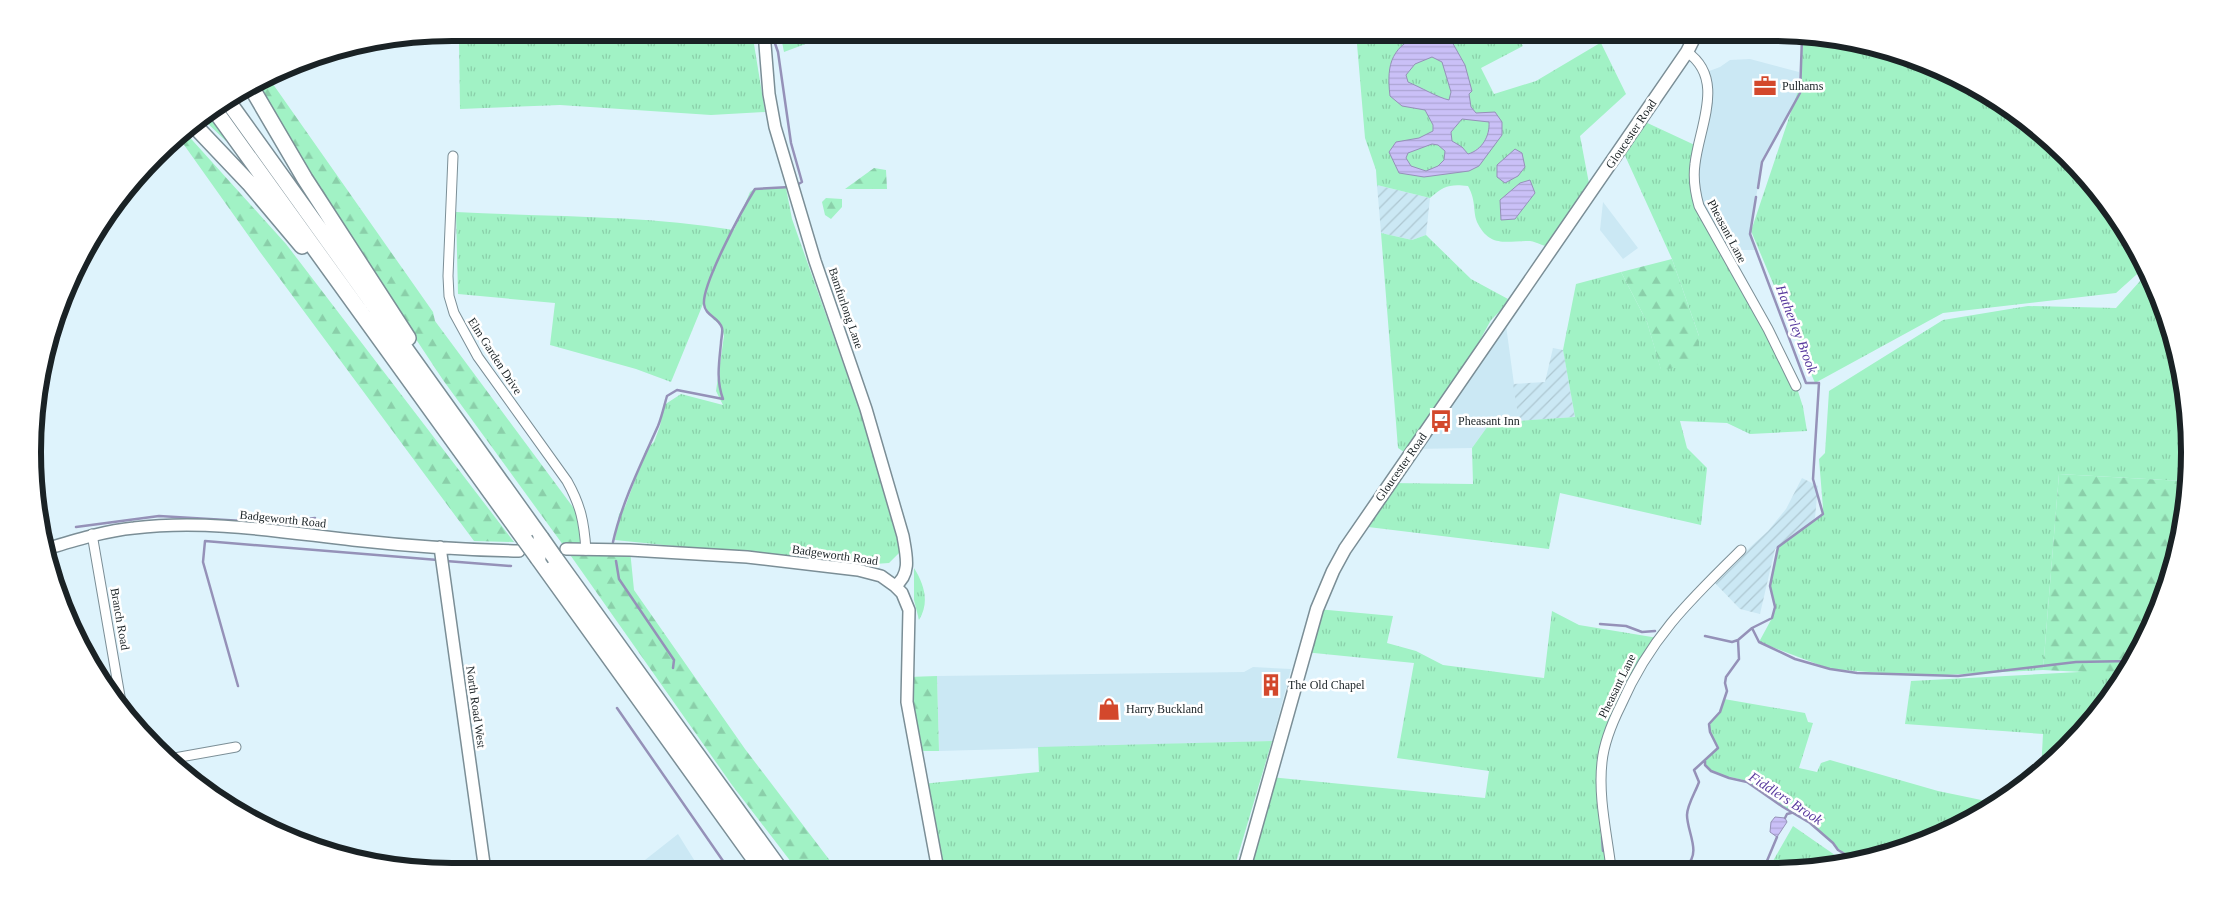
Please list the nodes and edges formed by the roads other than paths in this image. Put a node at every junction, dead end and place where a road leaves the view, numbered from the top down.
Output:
1 (763, 41) edge
2 (1692, 41) edge
3 (1687, 52) junction
4 (254, 92) edge
5 (231, 106) edge
6 (218, 114) edge
7 (198, 129) edge
8 (453, 156) dead end
9 (388, 350) junction
10 (1796, 386) dead end
11 (487, 464) junction
12 (92, 534) junction
13 (522, 546) junction
14 (52, 547) edge
15 (440, 547) junction
16 (586, 550) junction
17 (1741, 550) dead end
18 (561, 554) junction
19 (895, 586) junction
20 (119, 693) edge
21 (236, 747) dead end
22 (177, 757) edge
23 (484, 863) edge
24 (758, 863) edge
25 (775, 863) edge
26 (937, 863) edge
27 (1246, 863) edge
28 (1610, 863) edge

1 - 19 street, Bamfurlong Lane
2 - 3 main road, Gloucester Road
3 - 10 street, Pheasant Lane
3 - 27 main road, Gloucester Road
4 - 11 highway
5 - 11 highway
6 - 9 highway
7 - 9 highway
8 - 16 street, Elm Garden Drive
9 - 13 highway
11 - 18 highway, bridge
12 - 14 street, Badgeworth Road
12 - 15 street, Badgeworth Road
12 - 20 street, Branch Road
13 - 15 street, Badgeworth Road
13 - 24 highway, bridge
15 - 23 street, North Road West
16 - 18 street, Badgeworth Road
16 - 19 street, Badgeworth Road
17 - 28 street, Pheasant Lane
18 - 25 highway
19 - 26 street
21 - 22 street

